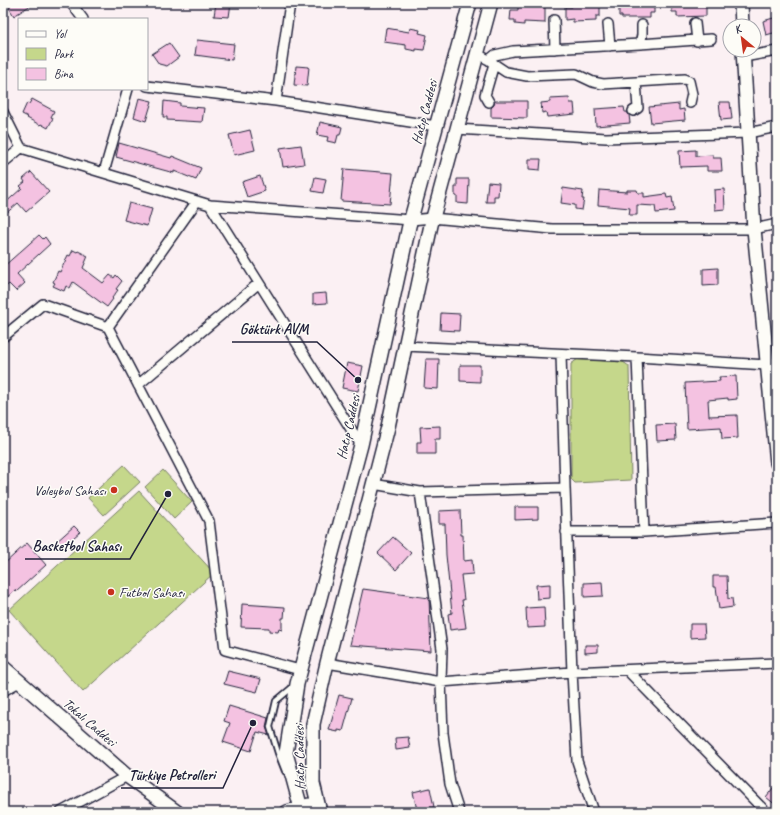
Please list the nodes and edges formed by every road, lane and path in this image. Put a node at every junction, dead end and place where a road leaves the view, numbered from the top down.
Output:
1 (71, 3) edge
2 (290, 3) edge
3 (470, 3) edge
4 (491, 3) edge
5 (741, 3) edge
6 (81, 18) edge
7 (742, 18) edge
8 (554, 20) dead end
9 (695, 23) dead end
10 (608, 24) dead end
11 (642, 25) dead end
12 (712, 39) dead end
13 (697, 40) junction
14 (640, 44) junction
15 (610, 46) junction
16 (555, 49) junction
17 (777, 51) edge
18 (762, 52) edge
19 (477, 54) junction
20 (744, 58) edge
21 (492, 62) junction
22 (636, 82) junction
23 (148, 86) edge
24 (128, 90) edge
25 (276, 102) junction
26 (489, 102) dead end
27 (690, 103) dead end
28 (633, 111) dead end
29 (3, 112) edge
30 (436, 126) junction
31 (777, 127) edge
32 (456, 129) junction
33 (748, 133) junction
34 (21, 148) junction
35 (3, 163) edge
36 (104, 172) junction
37 (197, 201) junction
38 (210, 205) junction
39 (432, 218) junction
40 (411, 220) junction
41 (777, 224) edge
42 (754, 229) junction
43 (259, 283) junction
44 (108, 327) junction
45 (3, 337) edge
46 (405, 346) junction
47 (561, 354) junction
48 (637, 358) junction
49 (772, 364) edge
50 (138, 385) junction
51 (361, 446) junction
52 (777, 463) edge
53 (373, 484) junction
54 (565, 488) junction
55 (420, 492) junction
56 (777, 523) edge
57 (566, 532) junction
58 (644, 532) junction
59 (777, 662) edge
60 (327, 663) junction
61 (3, 667) edge
62 (300, 670) junction
63 (627, 670) junction
64 (572, 672) junction
65 (19, 682) junction
66 (441, 682) junction
67 (297, 684) junction
68 (3, 691) edge
69 (127, 776) junction
70 (319, 807) edge
71 (169, 810) edge
72 (301, 811) edge
73 (61, 812) edge
74 (287, 812) edge
75 (459, 812) edge
76 (594, 812) edge
77 (766, 812) edge

1 - 6 street
2 - 25 street
3 - 30 main road, Hatıp Caddesi
4 - 19 main road, Hatıp Caddesi
5 - 7 main road
8 - 16 street
9 - 13 street
10 - 15 street
11 - 14 street
12 - 13 street
13 - 14 street
14 - 15 street
15 - 16 street
16 - 21 street
17 - 18 street
19 - 21 street
19 - 32 main road, Hatıp Caddesi
20 - 33 main road
21 - 22 street
21 - 26 street
22 - 27 street
22 - 28 street
23 - 25 street
24 - 36 street
25 - 30 street
29 - 34 street
30 - 40 main road, Hatıp Caddesi
31 - 33 street
32 - 33 street
32 - 39 main road, Hatıp Caddesi
33 - 42 main road
34 - 35 street
34 - 36 street
36 - 37 street
37 - 38 street
37 - 44 street
38 - 40 street
38 - 43 street
39 - 40 street
39 - 42 street
39 - 46 main road, Hatıp Caddesi
40 - 51 main road, Hatıp Caddesi
41 - 42 street
42 - 49 main road
43 - 50 street
43 - 51 street
44 - 45 street
44 - 50 street
46 - 47 street
46 - 53 main road, Hatıp Caddesi
47 - 48 street
47 - 54 street
48 - 49 street
48 - 58 street
49 - 52 main road
50 - 62 street
51 - 62 main road, Hatıp Caddesi
53 - 55 street
53 - 60 main road, Hatıp Caddesi
54 - 55 street
54 - 57 street
55 - 66 street
56 - 58 street
57 - 58 street
57 - 64 street
59 - 63 street
60 - 66 street
60 - 70 main road, Hatıp Caddesi
61 - 65 main road, Tokalı Caddesi
62 - 67 main road, Hatıp Caddesi
63 - 64 street
63 - 77 street
64 - 66 street
64 - 76 street
65 - 68 street
65 - 69 main road, Tokalı Caddesi
66 - 75 street
67 - 72 main road, Hatıp Caddesi
67 - 72 lane
69 - 71 main road, Tokalı Caddesi
69 - 73 street
70 - 72 main road
72 - 74 main road

